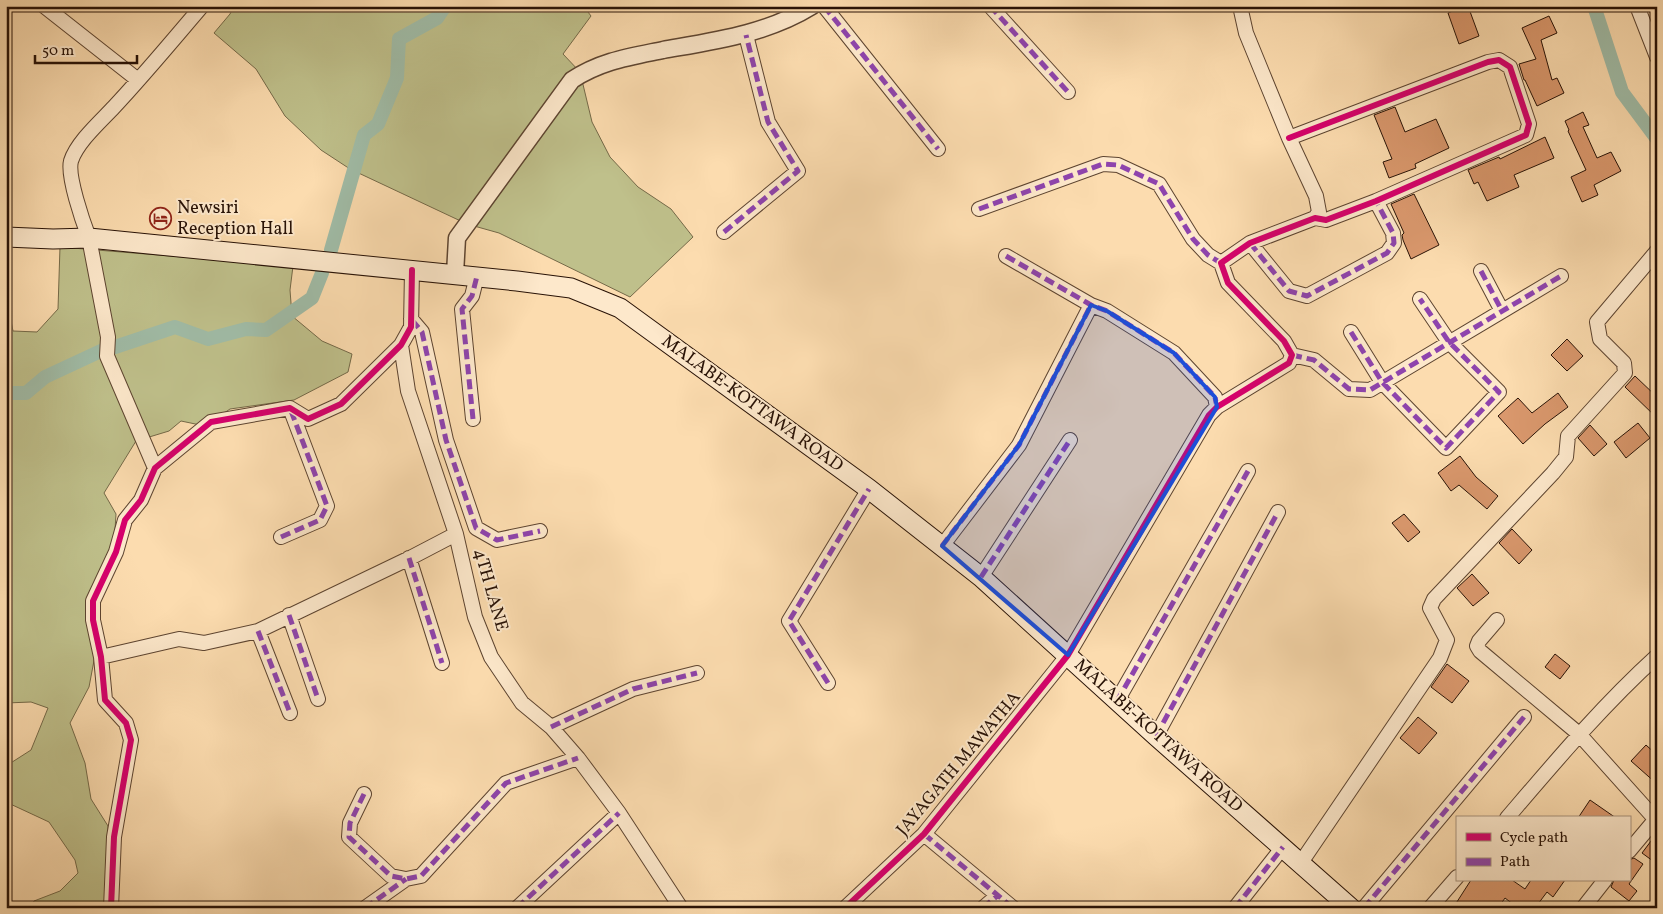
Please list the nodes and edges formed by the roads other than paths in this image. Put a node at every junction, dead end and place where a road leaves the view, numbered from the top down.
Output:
1 (44, 6) edge
2 (202, 6) edge
3 (812, 6) edge
4 (824, 6) edge
5 (990, 6) edge
6 (1240, 6) edge
7 (1637, 6) edge
8 (746, 34) junction
9 (1657, 57) edge
10 (138, 80) junction
11 (1068, 92) dead end
12 (1289, 138) junction
13 (938, 149) dead end
14 (1376, 201) junction
15 (979, 209) dead end
16 (1315, 218) junction
17 (724, 232) dead end
18 (6, 238) edge
19 (89, 238) junction
20 (1250, 243) junction
21 (1657, 251) edge
22 (1006, 256) dead end
23 (1221, 263) junction
24 (412, 270) junction
25 (1481, 271) dead end
26 (455, 274) junction
27 (477, 276) junction
28 (1560, 276) dead end
29 (1420, 299) dead end
30 (1091, 305) junction
31 (1502, 311) junction
32 (411, 319) junction
33 (1351, 332) dead end
34 (1449, 342) junction
35 (401, 345) junction
36 (1292, 355) junction
37 (1382, 382) junction
38 (1217, 407) junction
39 (290, 408) junction
40 (473, 419) dead end
41 (1070, 440) dead end
42 (155, 468) junction
43 (1248, 471) dead end
44 (869, 489) junction
45 (1278, 512) dead end
46 (540, 531) dead end
47 (456, 534) junction
48 (281, 537) dead end
49 (942, 546) junction
50 (409, 558) junction
51 (981, 576) junction
52 (289, 615) junction
53 (1497, 620) dead end
54 (258, 631) junction
55 (1068, 655) junction
56 (1657, 656) edge
57 (101, 657) junction
58 (442, 662) dead end
59 (697, 673) dead end
60 (828, 684) dead end
61 (318, 699) dead end
62 (1117, 701) junction
63 (290, 713) dead end
64 (1524, 717) dead end
65 (551, 727) junction
66 (1579, 734) junction
67 (1156, 736) junction
68 (578, 758) junction
69 (364, 794) dead end
70 (619, 813) junction
71 (1509, 816) edge
72 (1656, 820) edge
73 (924, 834) junction
74 (1283, 847) junction
75 (1630, 850) edge
76 (1300, 864) junction
77 (1456, 877) edge
78 (406, 880) junction
79 (1603, 882) edge
80 (998, 896) junction
81 (111, 908) edge
82 (365, 908) edge
83 (517, 908) edge
84 (681, 908) edge
85 (845, 908) edge
86 (983, 908) edge
87 (1013, 908) edge
88 (1234, 908) edge
89 (1351, 908) edge
90 (1364, 908) edge
91 (1430, 908) edge
92 (1583, 908) edge

1 - 10 street
2 - 10 street
3 - 8 street
4 - 13 street
5 - 11 street
6 - 12 street
7 - 9 street
8 - 17 street
8 - 26 street
10 - 19 street
12 - 14 street
12 - 16 street
14 - 16 street
14 - 20 street
15 - 23 street
16 - 20 street
18 - 19 main road, MALABE-KOTTAWA ROAD
19 - 24 main road, MALABE-KOTTAWA ROAD
19 - 42 street
20 - 23 street
21 - 76 street
22 - 30 street
23 - 36 street
24 - 26 main road, MALABE-KOTTAWA ROAD
24 - 32 street
25 - 31 street
26 - 27 main road, MALABE-KOTTAWA ROAD
27 - 40 street
27 - 44 main road, MALABE-KOTTAWA ROAD
28 - 31 street
29 - 34 street
30 - 38 street
30 - 49 street
31 - 34 street
32 - 35 street
32 - 46 street
33 - 37 street
34 - 37 street
34 - 37 street
35 - 39 street
35 - 47 street, 4TH LANE
36 - 37 street
36 - 38 street
38 - 55 street, JAYAGATH MAWATHA
39 - 42 street
39 - 48 street
41 - 51 street
42 - 57 street
43 - 62 street
44 - 49 main road, MALABE-KOTTAWA ROAD
44 - 60 street
45 - 67 street
47 - 50 street
47 - 65 street, 4TH LANE
49 - 51 main road, MALABE-KOTTAWA ROAD
50 - 52 street
50 - 58 street
51 - 55 main road, MALABE-KOTTAWA ROAD
52 - 54 street
52 - 61 street
53 - 66 street
54 - 57 street
54 - 63 street
55 - 62 main road, MALABE-KOTTAWA ROAD
55 - 73 street, JAYAGATH MAWATHA
56 - 66 street
57 - 81 street
59 - 65 street
62 - 67 main road, MALABE-KOTTAWA ROAD
64 - 90 street
65 - 68 street, 4TH LANE
66 - 71 street
66 - 72 street
67 - 74 main road, MALABE-KOTTAWA ROAD
68 - 70 street, 4TH LANE
68 - 78 street
69 - 78 street
70 - 83 street
70 - 84 street, 4TH LANE
72 - 75 street
73 - 80 street
73 - 85 street, JAYAGATH MAWATHA
74 - 76 main road, MALABE-KOTTAWA ROAD
74 - 88 street
76 - 89 main road, MALABE-KOTTAWA ROAD
77 - 91 street
78 - 82 street
79 - 92 street
80 - 86 street
80 - 87 street

